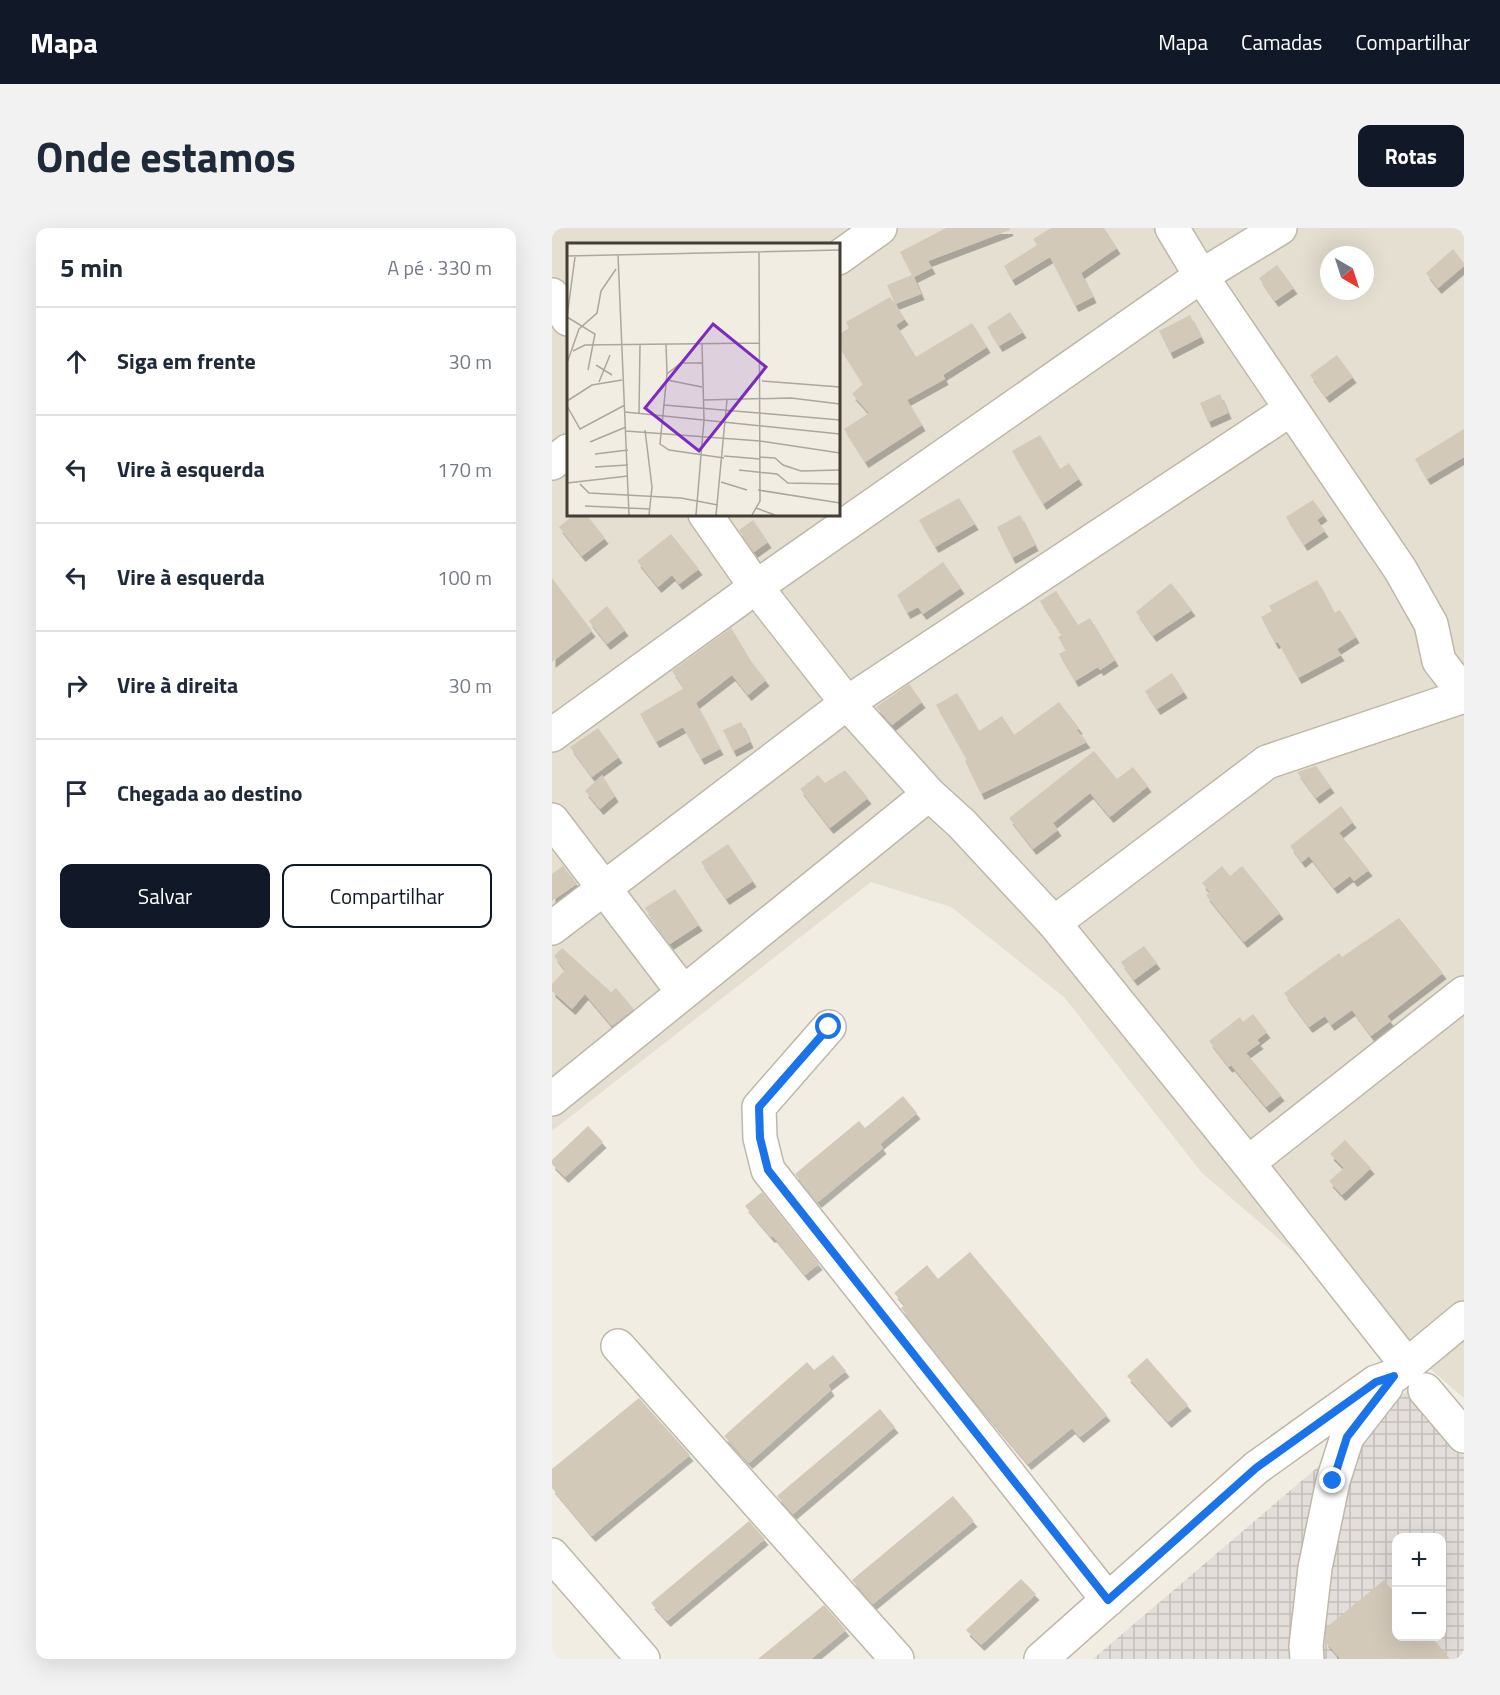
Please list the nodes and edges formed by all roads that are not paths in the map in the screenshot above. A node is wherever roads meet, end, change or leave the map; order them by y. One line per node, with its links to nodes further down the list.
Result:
1 (880, 228): 4 (street)
2 (1172, 228): 5 (street)
3 (1280, 228): 5 (street)
4 (840, 257)
5 (1201, 276): 8 (street); 12 (street)
6 (552, 295): 7 (street)
7 (567, 318)
8 (1291, 410): 13 (street); 14 (street)
9 (567, 452): 10 (street)
10 (552, 463)
11 (706, 516): 12 (street)
12 (756, 587): 14 (street); 15 (street)
13 (1464, 694): 19 (street)
14 (847, 703): 16 (street); 18 (street)
15 (552, 735)
16 (929, 794): 19 (street); 21 (street)
17 (552, 820): 18 (street)
18 (605, 888): 20 (street); 21 (street)
19 (1054, 923): 25 (street)
20 (552, 928)
21 (683, 992): 24 (street)
22 (1464, 993): 25 (street)
23 (829, 1027): 31 (street)
24 (552, 1099)
25 (1248, 1163): 28 (street)
26 (1464, 1318): 28 (street)
27 (618, 1346): 33 (street)
28 (1409, 1377): 29 (street); 31 (street); 35 (street)
29 (1464, 1436)
30 (552, 1556): 32 (street)
31 (1108, 1600): 34 (street)
32 (643, 1659)
33 (897, 1659)
34 (1041, 1659)
35 (1307, 1659)

